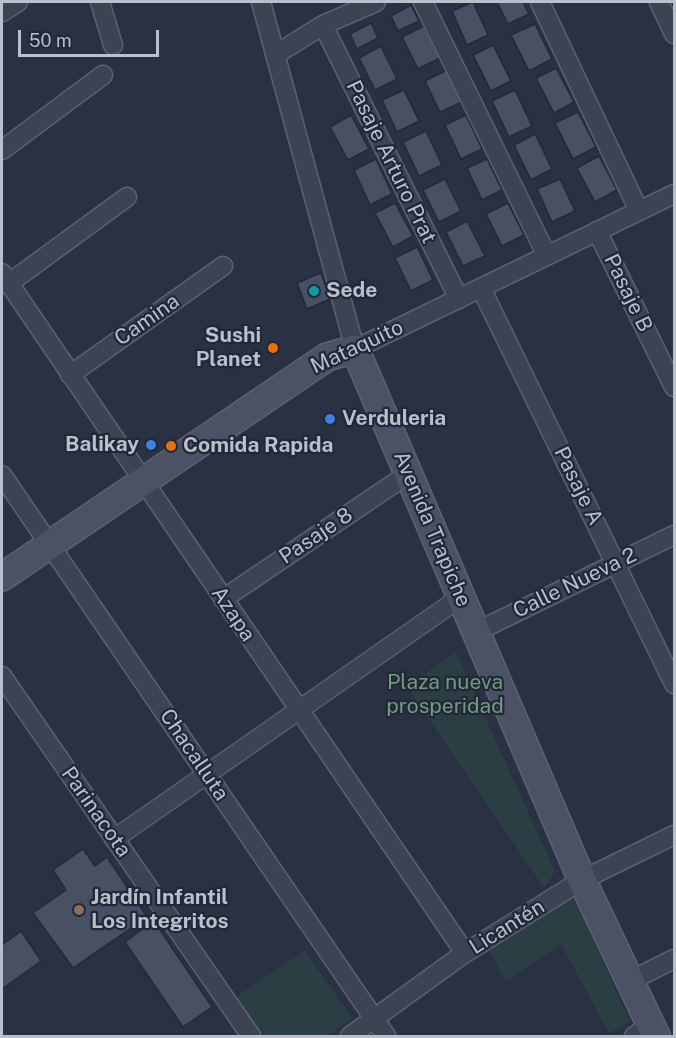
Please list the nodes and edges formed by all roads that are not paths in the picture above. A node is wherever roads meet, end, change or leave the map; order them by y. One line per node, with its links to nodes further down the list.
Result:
1 (18, 2): 8 (street)
2 (100, 2): 11 (street)
3 (261, 2): 12 (street, Avenida Trapiche)
4 (376, 2): 9 (street)
5 (423, 2): 19 (street)
6 (540, 2): 17 (street)
7 (659, 2): 10 (street)
8 (2, 12)
9 (323, 25): 12 (street); 23 (street, Pasaje Arturo Prat)
10 (675, 34)
11 (113, 45)
12 (275, 55): 24 (street, Avenida Trapiche)
13 (103, 75): 14 (street)
14 (2, 150)
15 (675, 194): 17 (street, Mataquito)
16 (127, 196): 21 (street)
17 (639, 211): 18 (street, Mataquito)
18 (597, 231): 19 (street, Mataquito); 26 (street, Pasaje B)
19 (547, 256): 22 (street, Mataquito)
20 (224, 266): 25 (street, Camina)
21 (5, 279): 25 (street, Azapa)
22 (481, 288): 23 (street, Mataquito); 32 (street, Pasaje A)
23 (459, 299): 24 (street, Mataquito)
24 (355, 349): 27 (street, Avenida Trapiche); 29 (street, Mataquito)
25 (70, 375): 29 (street, Azapa)
26 (675, 387)
27 (408, 474): 34 (street, Avenida Trapiche); 35 (street, Pasaje 8)
28 (2, 475): 31 (street, Chacalluta)
29 (143, 479): 31 (street, Mataquito); 35 (street, Azapa)
30 (675, 534): 32 (street, Calle Nueva 2)
31 (49, 544): 33 (street, Mataquito); 40 (street, Chacalluta)
32 (616, 564): 36 (street, Calle Nueva 2); 38 (street, Pasaje A)
33 (2, 577)
34 (461, 597): 36 (street, Avenida Trapiche); 39 (street)
35 (223, 599): 39 (street, Azapa)
36 (477, 632): 43 (street, Avenida Trapiche)
37 (2, 676): 42 (street, Parinacota)
38 (675, 684)
39 (298, 711): 40 (street); 44 (street, Azapa)
40 (207, 774): 42 (street); 47 (street, Chacalluta)
41 (675, 835): 43 (street, Licantén)
42 (114, 839): 49 (street, Parinacota)
43 (582, 880): 44 (street, Licantén); 46 (street, Avenida Trapiche)
44 (465, 953): 47 (street, Licantén)
45 (675, 958): 46 (street)
46 (630, 981): 48 (street, Avenida Trapiche)
47 (374, 1020): 50 (street, Licantén); 51 (street, Chacalluta)
48 (647, 1032)
49 (251, 1036)
50 (350, 1036)
51 (386, 1036)

